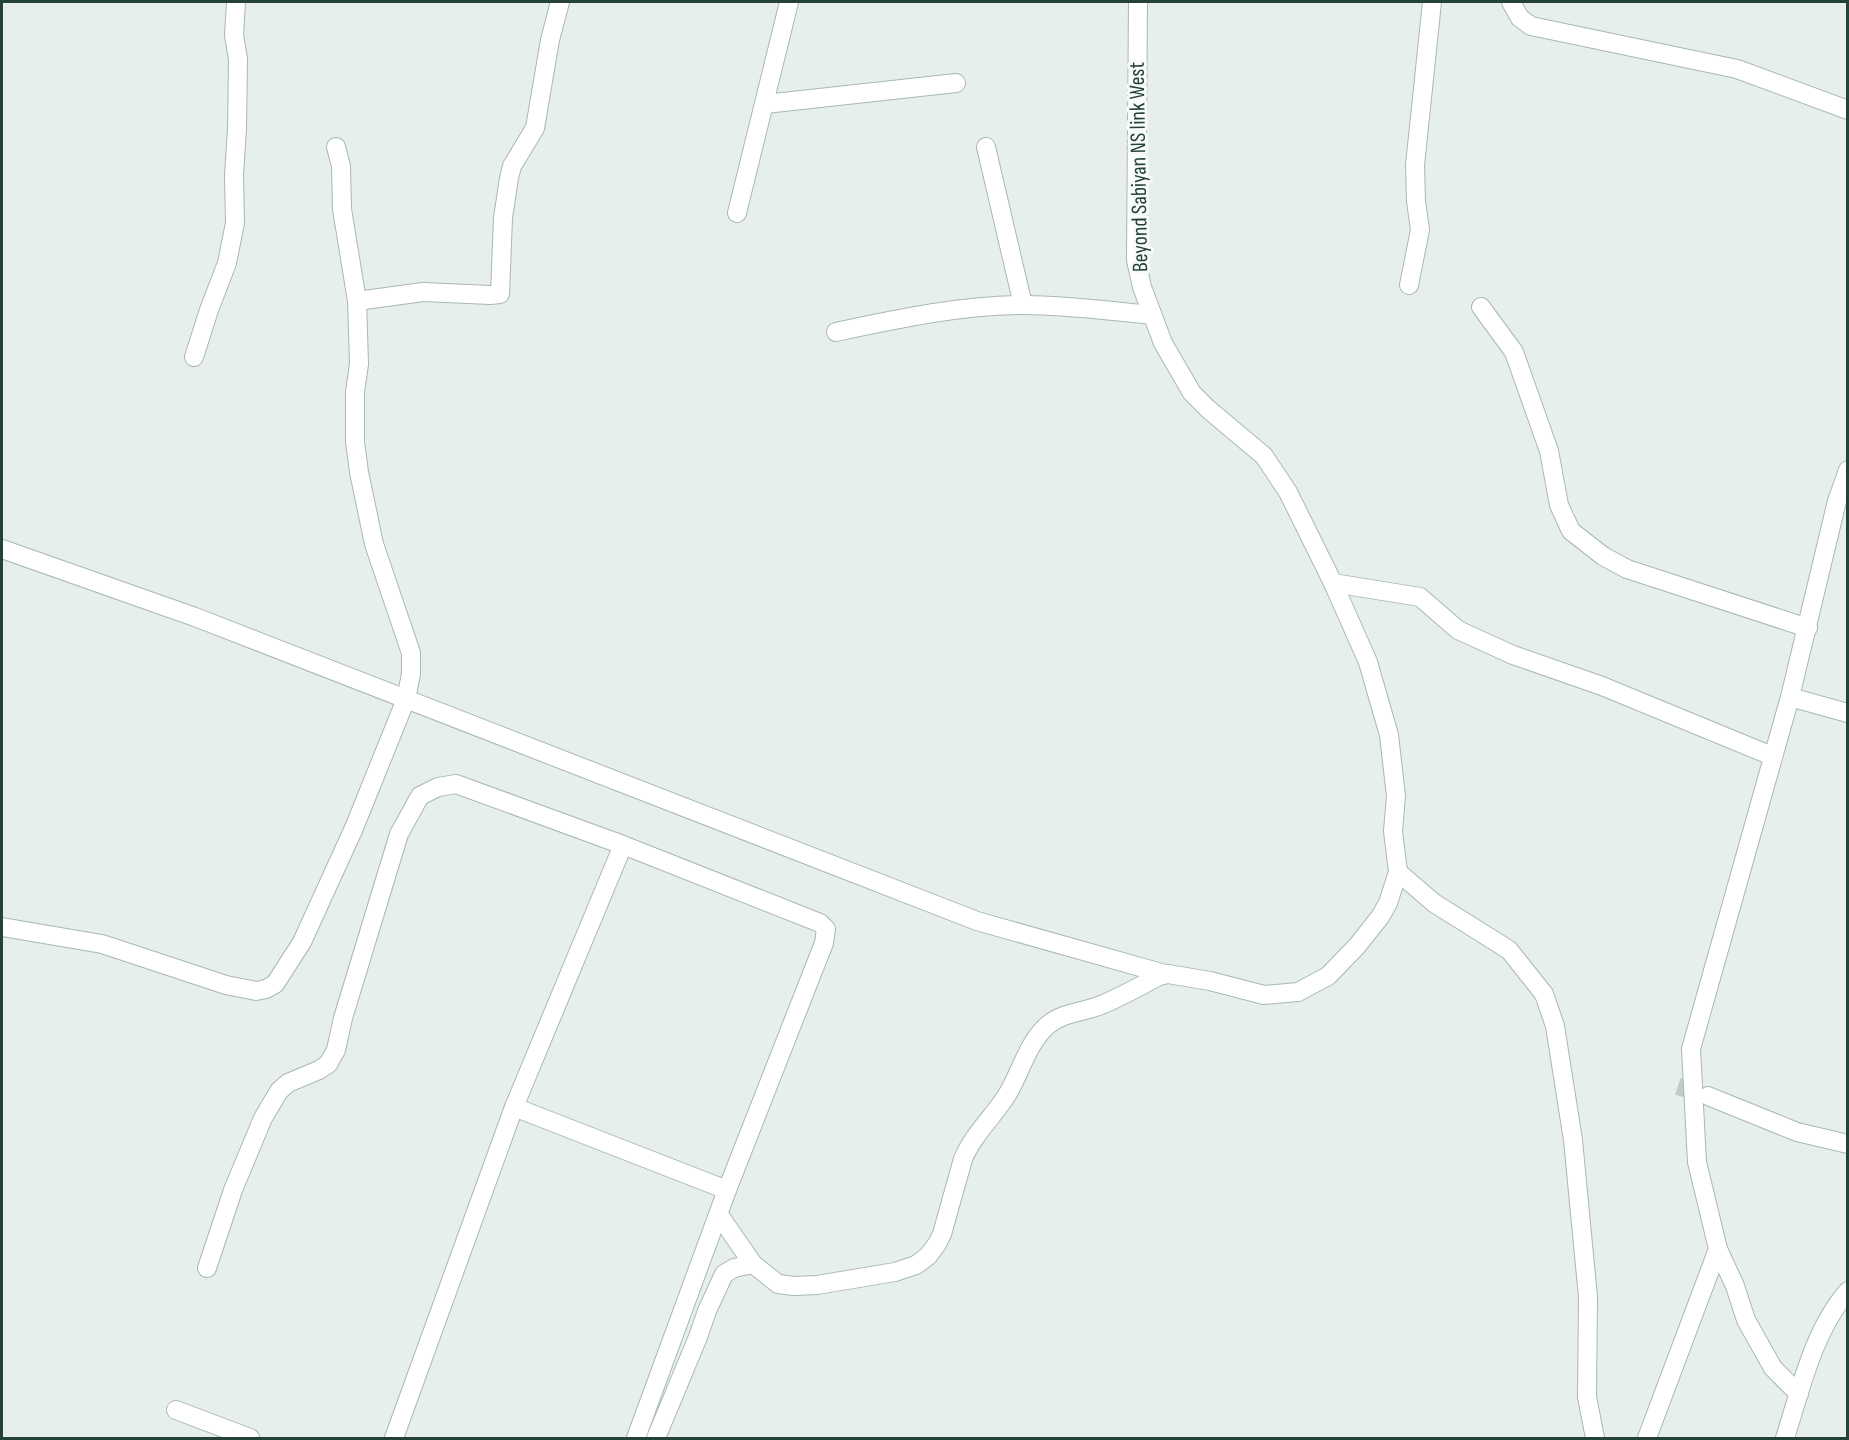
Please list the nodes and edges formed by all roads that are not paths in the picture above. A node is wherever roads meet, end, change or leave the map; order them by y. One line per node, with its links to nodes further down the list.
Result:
1 (236, 2): 19 (street)
2 (560, 2): 14 (street)
3 (789, 2): 8 (street)
4 (1138, 2): 17 (street, Beyond Sabiyan NS link West)
5 (1432, 2): 13 (street)
6 (1511, 2): 9 (street)
7 (957, 83): 8 (street)
8 (765, 104): 12 (street)
9 (1848, 110)
10 (336, 147): 14 (street)
11 (986, 147): 15 (street)
12 (737, 213)
13 (1409, 285)
14 (357, 301): 25 (street)
15 (1023, 305): 17 (street); 18 (street)
16 (1481, 308): 23 (street)
17 (1152, 315): 22 (street, Beyond Sabiyan NS link West)
18 (836, 332)
19 (194, 357)
20 (1848, 470): 23 (street)
21 (2, 549): 25 (street)
22 (1333, 583): 27 (street); 29 (street, Beyond Sabiyan NS link West)
23 (1808, 628): 24 (street)
24 (1790, 697): 26 (street); 27 (street)
25 (406, 699): 30 (street); 31 (street)
26 (1848, 713)
27 (1772, 756): 37 (street)
28 (623, 845): 33 (street); 35 (street); 39 (street)
29 (1398, 872): 31 (street); 47 (street)
30 (2, 927)
31 (1166, 974): 38 (street)
32 (1708, 1096): 34 (street)
33 (514, 1107): 35 (street); 44 (street)
34 (1848, 1144)
35 (727, 1190): 36 (street)
36 (719, 1215): 38 (street); 45 (street)
37 (1718, 1249): 41 (street); 48 (street)
38 (753, 1264): 46 (street)
39 (207, 1268)
40 (1848, 1291): 41 (street)
41 (1799, 1394): 49 (street)
42 (176, 1410): 43 (street)
43 (250, 1438)
44 (394, 1438)
45 (636, 1438)
46 (656, 1438)
47 (1595, 1438)
48 (1647, 1438)
49 (1785, 1438)

